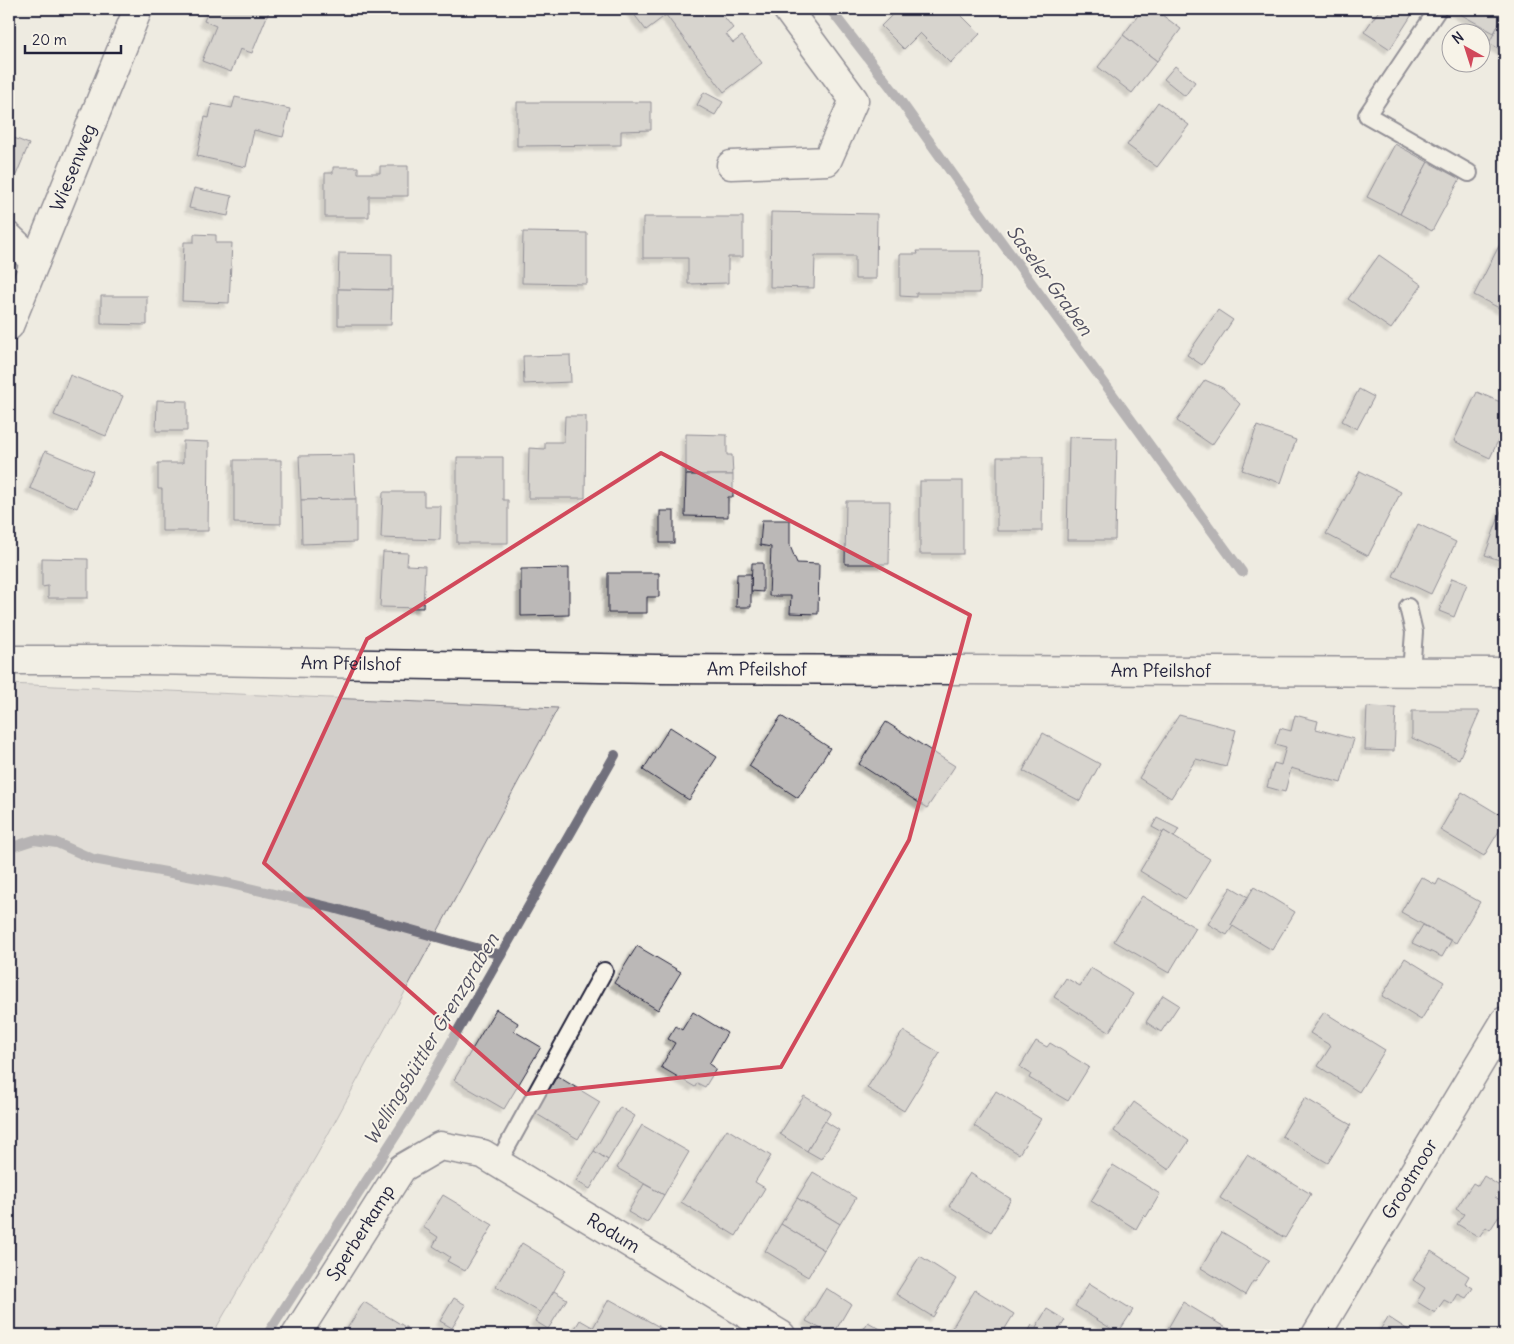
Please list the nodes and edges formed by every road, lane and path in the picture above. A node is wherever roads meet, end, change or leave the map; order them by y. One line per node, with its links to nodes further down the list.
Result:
1 (138, 9): 7 (street, Wiesenweg)
2 (787, 9): 4 (street)
3 (1438, 9): 5 (lane)
4 (731, 165)
5 (1469, 173)
6 (9, 237): 7 (street)
7 (35, 262): 8 (street, Wiesenweg)
8 (9, 326)
9 (1408, 607): 11 (lane)
10 (9, 660): 11 (street, Am Pfeilshof)
11 (1411, 672): 12 (street, Am Pfeilshof)
12 (1505, 672)
13 (604, 971): 16 (lane)
14 (1505, 1021): 19 (street, Grootmoor)
15 (440, 1146): 16 (street, Rodum); 17 (street, Sperberkamp)
16 (498, 1163): 18 (street, Rodum)
17 (296, 1335)
18 (780, 1335)
19 (1316, 1335)

